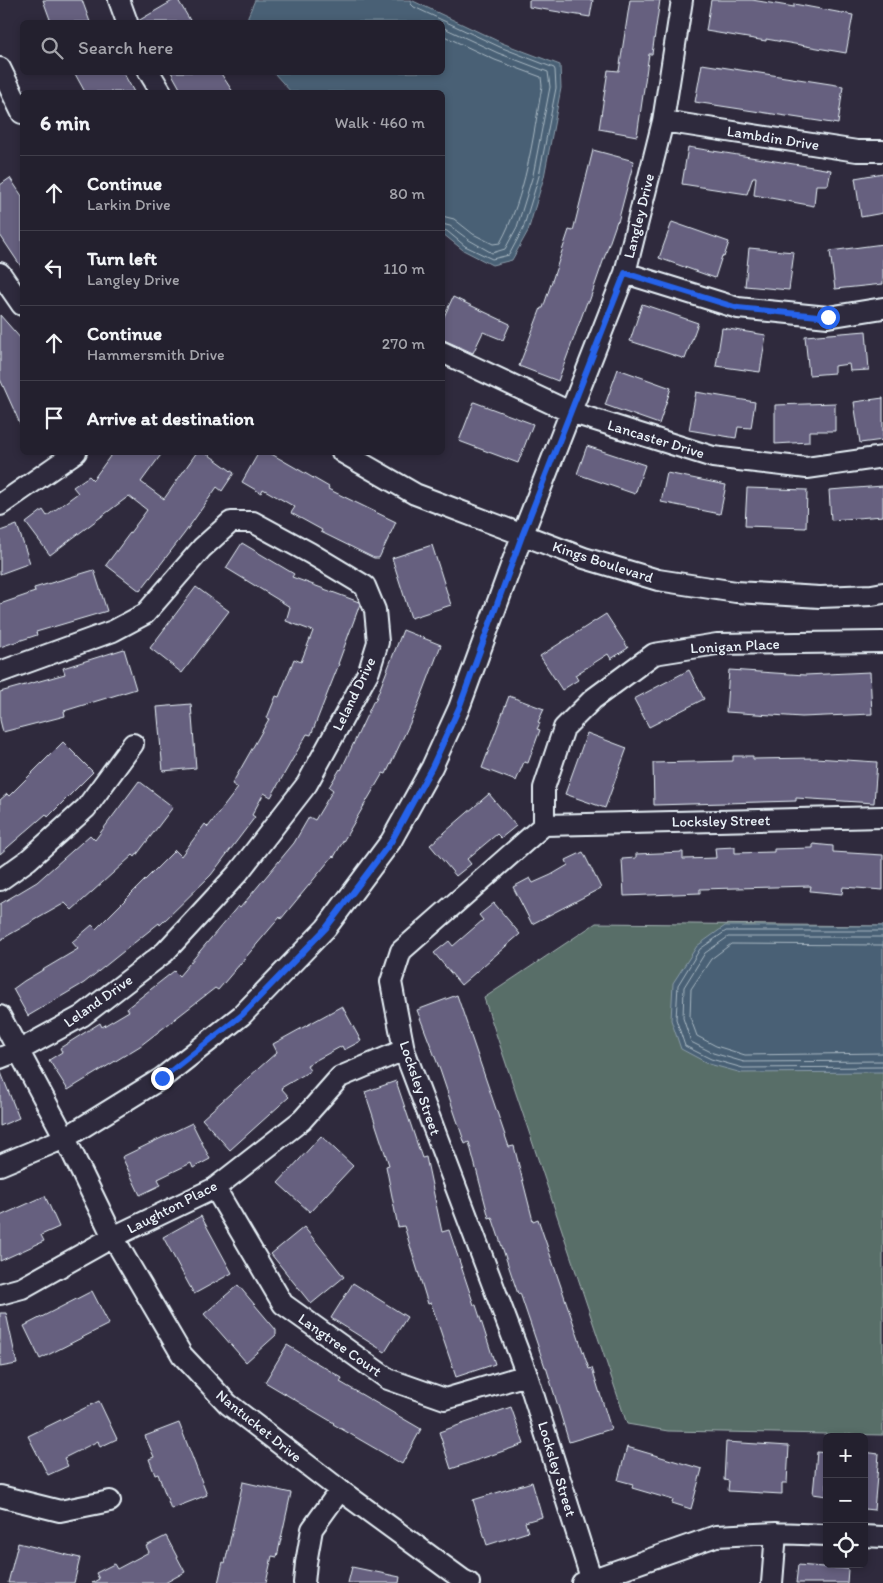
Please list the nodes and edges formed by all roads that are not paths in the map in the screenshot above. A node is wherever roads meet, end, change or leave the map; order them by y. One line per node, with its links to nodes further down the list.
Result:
1 (119, 0): 3 (street)
2 (682, 0): 8 (street, Langley Drive)
3 (126, 20)
4 (0, 68): 7 (street)
5 (151, 75): 6 (street)
6 (160, 90)
7 (20, 109)
8 (663, 121): 9 (street, Lambdin Drive); 11 (street, Langley Drive)
9 (883, 151)
10 (0, 273): 12 (street)
11 (625, 273): 13 (street); 15 (street, Langley Drive)
12 (20, 302)
13 (883, 308)
14 (445, 353): 15 (street, Lancaster Drive)
15 (570, 412): 18 (street, Lancaster Drive); 20 (street, Langley Drive)
16 (72, 455): 19 (street)
17 (347, 455): 20 (street, Kings Boulevard)
18 (883, 457)
19 (0, 506)
20 (522, 536): 21 (street, Kings Boulevard); 31 (street, Langley Drive)
21 (883, 593)
22 (883, 642): 26 (street, Lonigan Place)
23 (0, 672): 30 (street, Leland Drive)
24 (132, 744): 27 (street)
25 (883, 817): 26 (street, Locksley Street)
26 (544, 825): 29 (street, Locksley Street)
27 (0, 880)
28 (0, 1016): 30 (street, Nantucket Drive)
29 (404, 1050): 33 (street, Laughton Place); 36 (street, Locksley Street)
30 (9, 1055): 31 (street, Nantucket Drive)
31 (65, 1138): 32 (street, Langley Drive); 34 (street, Nantucket Drive)
32 (0, 1165)
33 (215, 1188): 34 (street, Laughton Place); 36 (street, Langtree Court)
34 (113, 1237): 35 (street, Laughton Place); 37 (street, Nantucket Drive)
35 (0, 1294)
36 (527, 1375): 44 (street, Locksley Street)
37 (340, 1490): 45 (street); 46 (street, Nantucket Drive)
38 (0, 1496): 39 (street)
39 (110, 1501)
40 (776, 1533): 41 (street); 44 (street); 47 (street)
41 (823, 1535)
42 (868, 1536): 43 (street)
43 (883, 1537)
44 (587, 1582)
45 (304, 1583)
46 (469, 1583)
47 (772, 1583)

